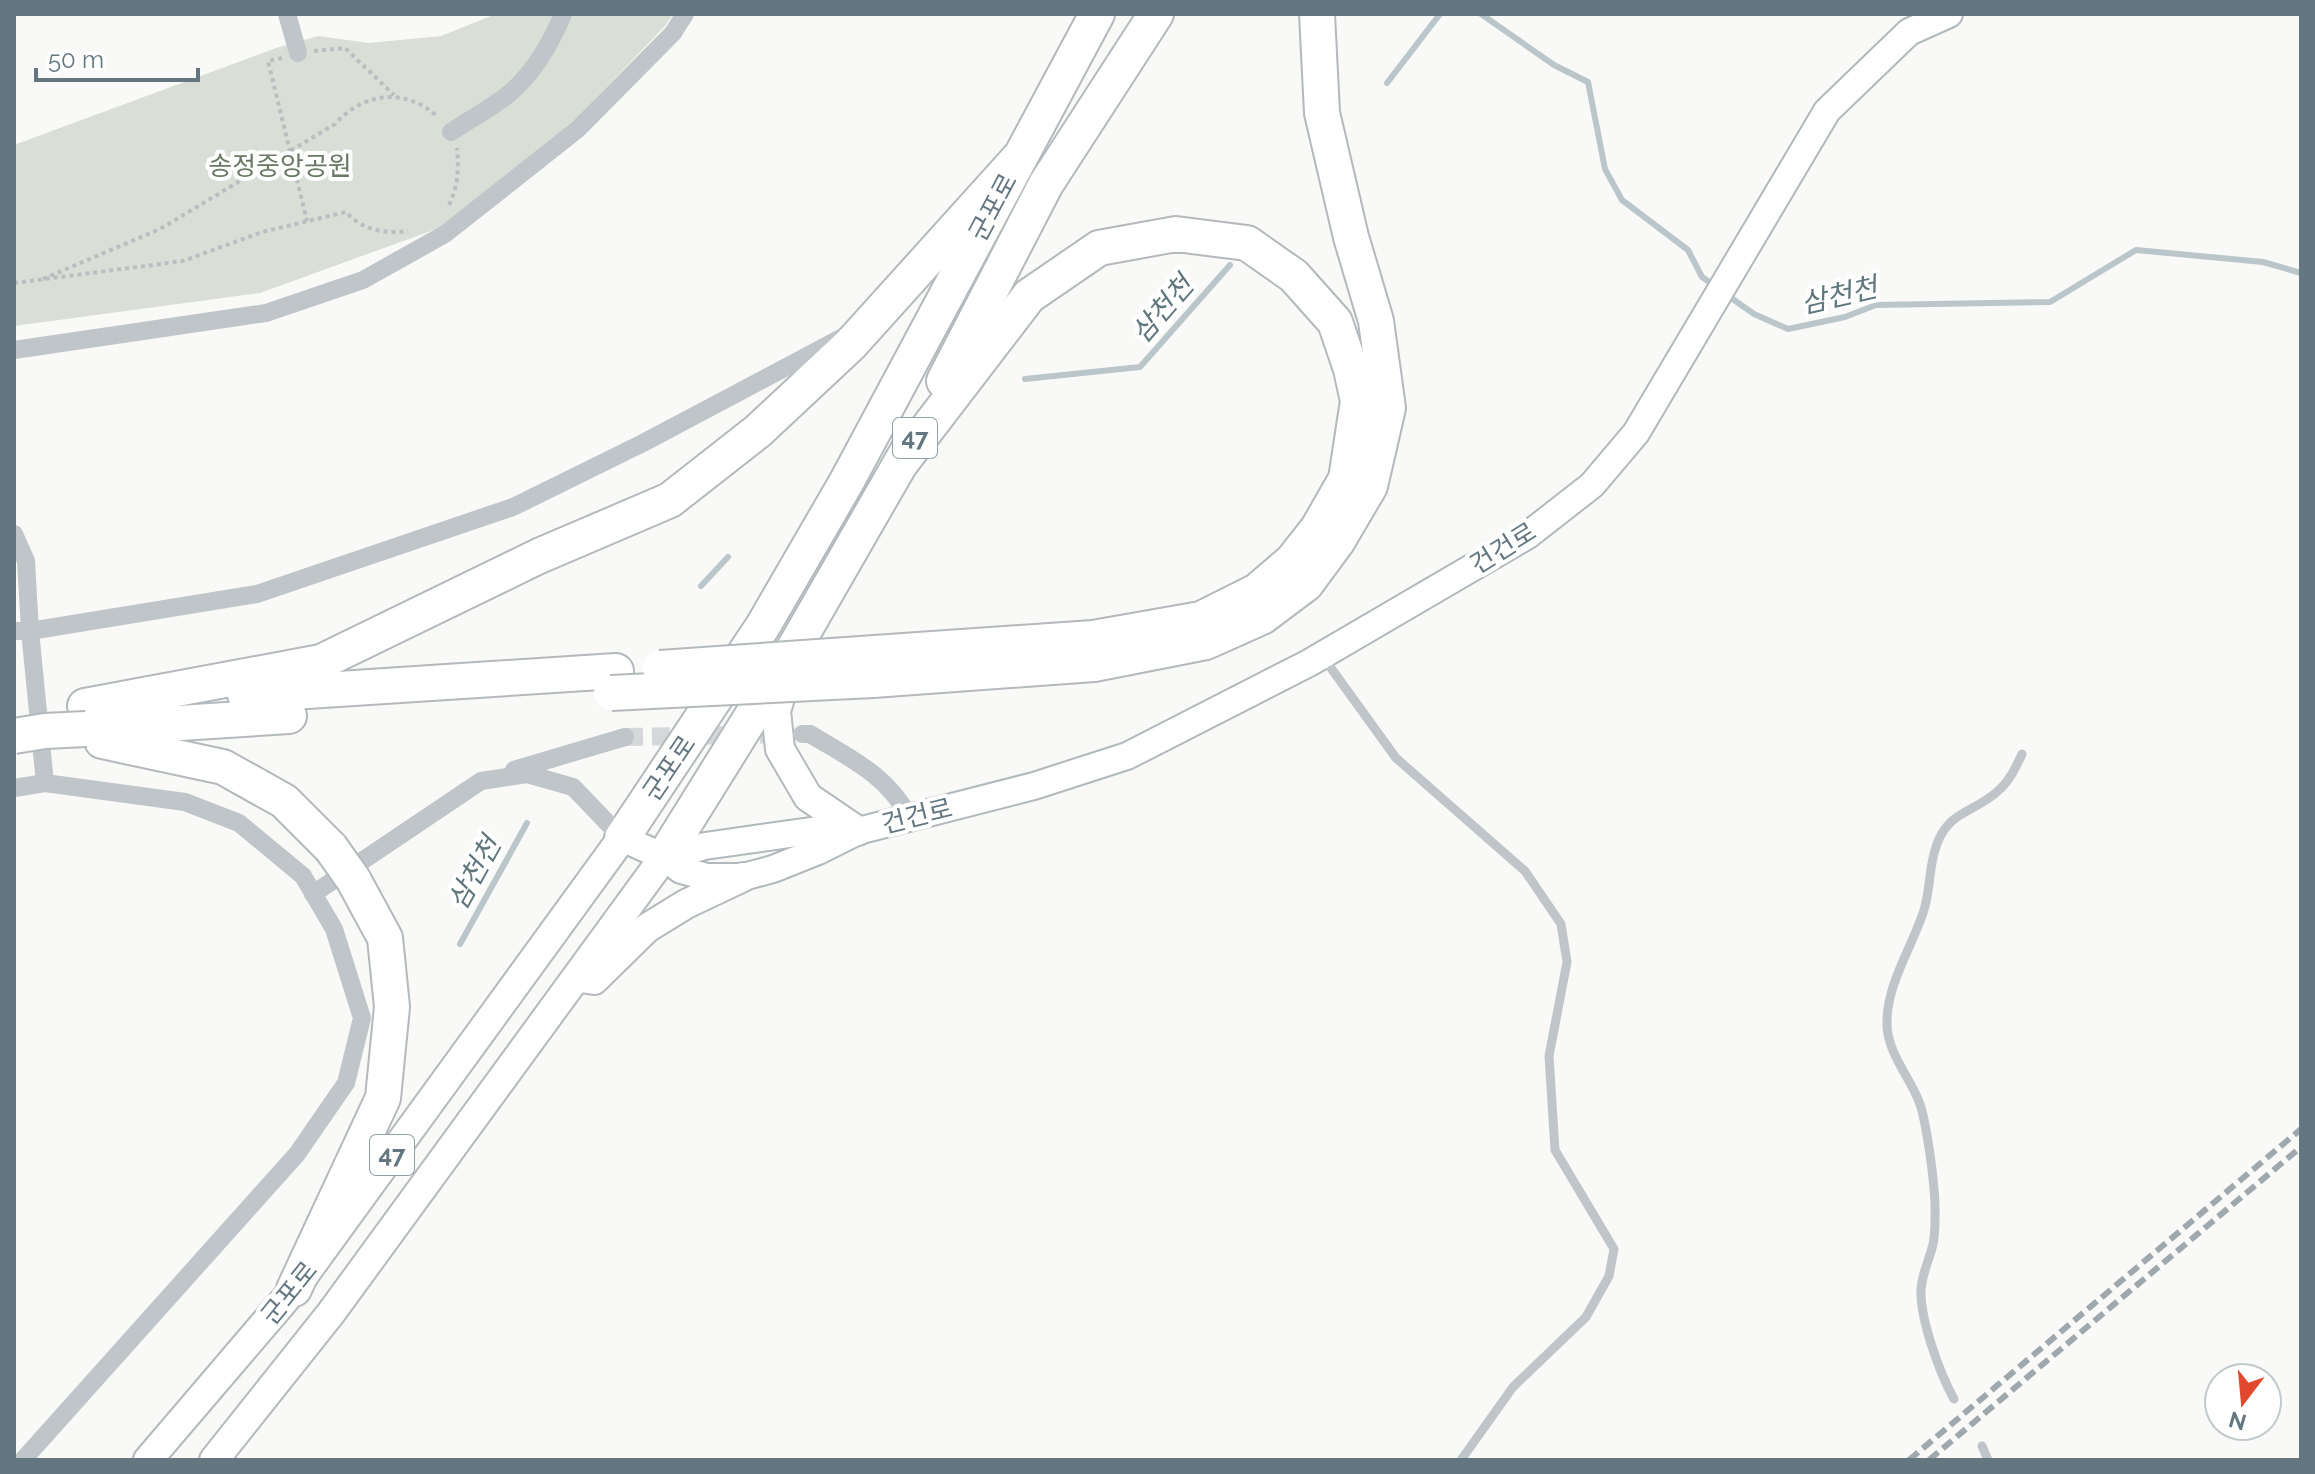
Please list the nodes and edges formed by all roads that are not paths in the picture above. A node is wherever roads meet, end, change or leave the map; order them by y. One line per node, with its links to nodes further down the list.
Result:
1 (287, 14): 8 (street)
2 (563, 14): 9 (street)
3 (685, 14): 12 (street)
4 (1097, 14): 10 (highway, 군포로 / 47)
5 (1156, 14): 13 (highway, 군포로 / 47)
6 (1317, 14): 18 (highway)
7 (1949, 14): 17 (main road, 건건로)
8 (298, 53)
9 (451, 132)
10 (1018, 159): 11 (highway); 30 (highway, 군포로 / 47)
11 (873, 321): 15 (street); 20 (highway)
12 (14, 350)
13 (901, 463): 16 (highway, 군포로 / 47); 18 (highway)
14 (14, 534): 15 (street)
15 (22, 631): 26 (street)
16 (796, 645): 29 (main road); 31 (highway, 군포로 / 47)
17 (1323, 656): 28 (main road, 건건로); 41 (lane)
18 (874, 667): 20 (highway, bridge)
19 (14, 712): 20 (highway)
20 (85, 718): 21 (highway, bridge)
21 (29, 733): 35 (highway, bridge)
22 (802, 734): 28 (street)
23 (625, 737): 25 (street)
24 (2022, 754): 36 (lane)
25 (481, 781): 30 (street, 건건로); 33 (street, 건건로)
26 (45, 783): 27 (street); 33 (street)
27 (14, 788)
28 (910, 818): 29 (main road, 건건로)
29 (858, 831): 31 (main road, 건건로); 32 (main road, 건건로)
30 (622, 838): 31 (main road, 건건로); 35 (main road, 군포로 / 47)
31 (664, 857): 32 (main road, 건건로); 34 (main road, 군포로 / 47)
32 (743, 877): 34 (main road)
33 (313, 894): 39 (street)
34 (576, 977): 40 (main road, 군포로 / 47)
35 (294, 1289): 38 (main road, 군포로 / 47)
36 (1954, 1399)
37 (1982, 1446): 42 (lane)
38 (147, 1458)
39 (23, 1460)
40 (214, 1460)
41 (1461, 1460)
42 (1988, 1460)

